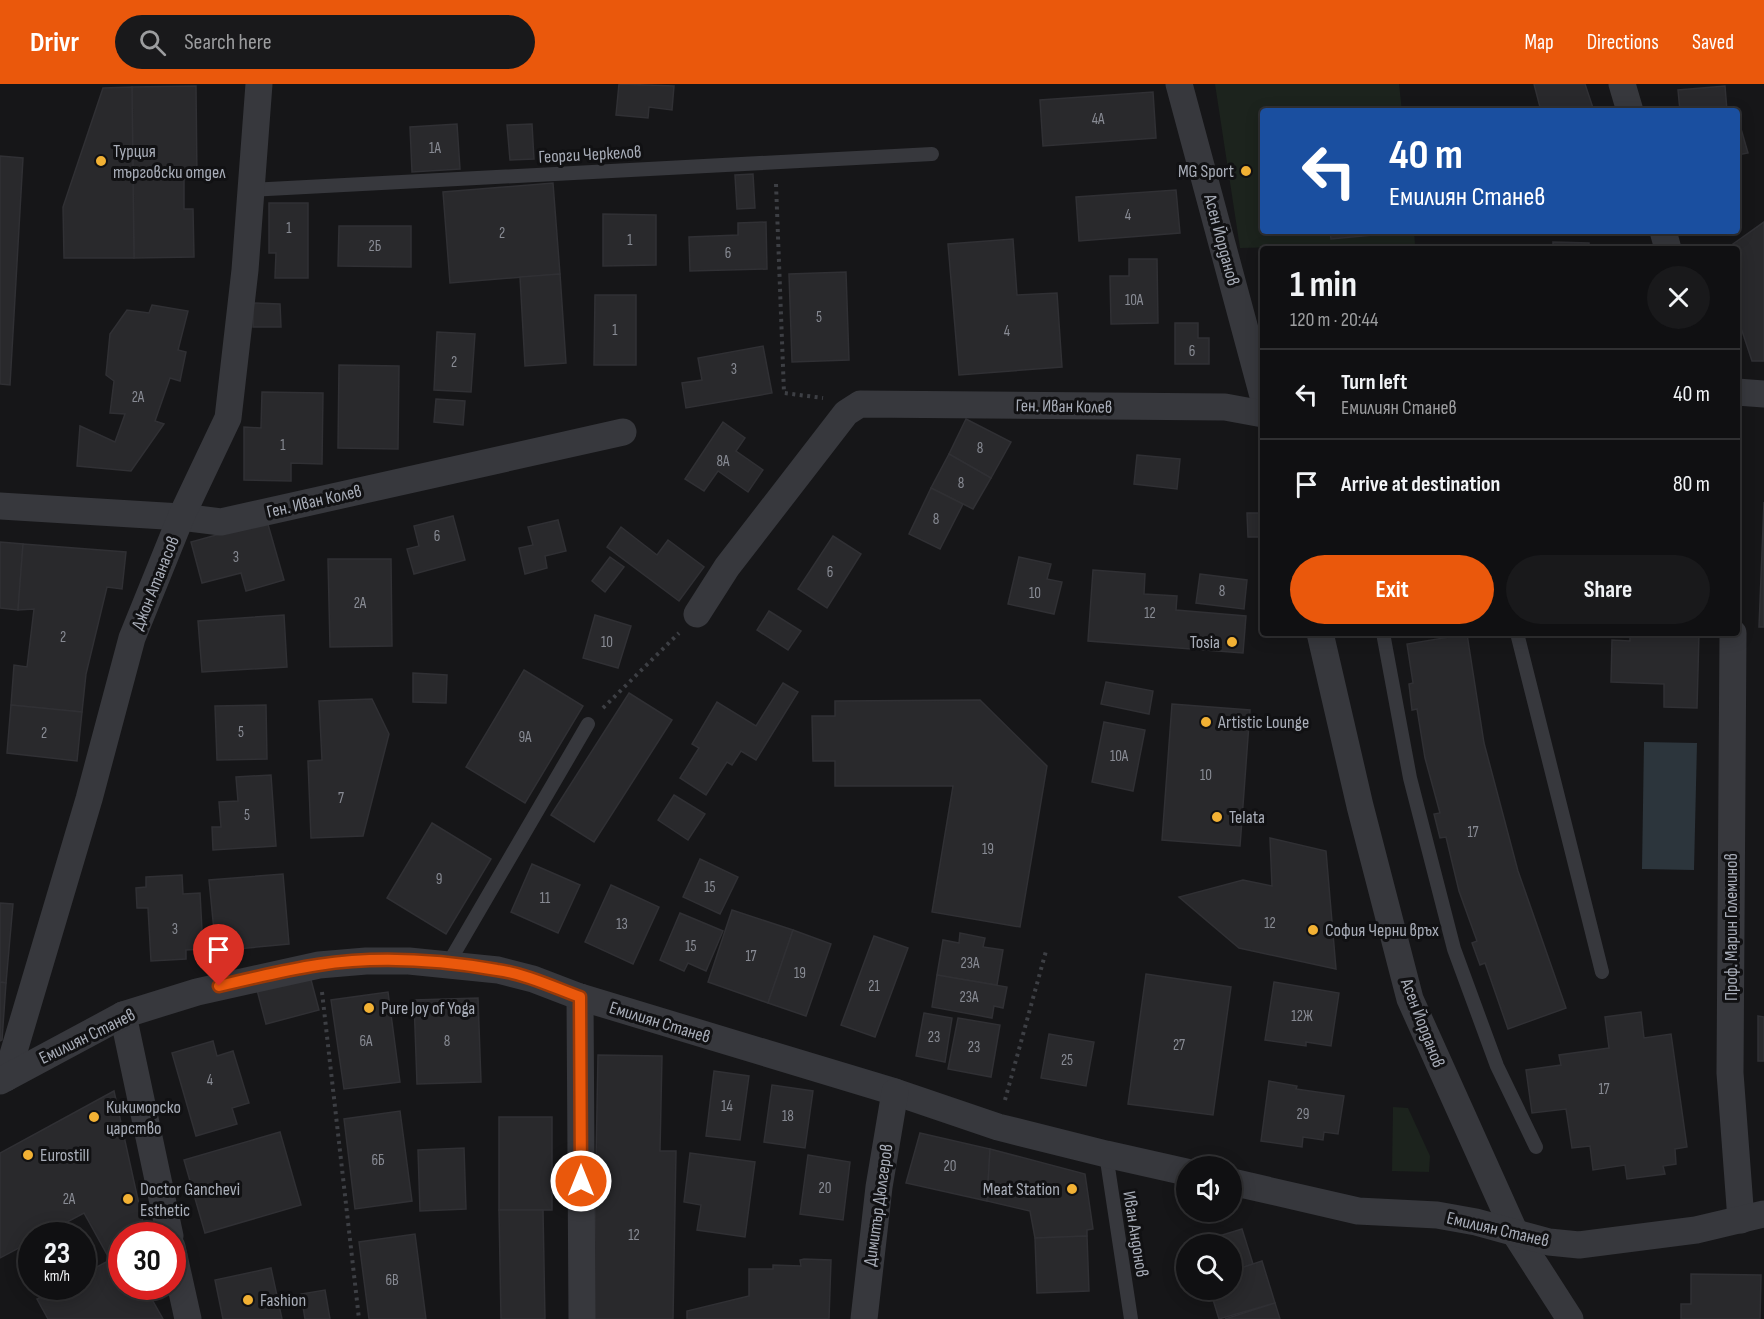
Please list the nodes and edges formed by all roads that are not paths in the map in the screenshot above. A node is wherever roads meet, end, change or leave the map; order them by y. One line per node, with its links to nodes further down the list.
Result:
1 (259, 84): 6 (street, Джон Атанасов)
2 (1179, 84): 7 (street, Асен Йорданов)
3 (1622, 84): 4 (street)
4 (1629, 108)
5 (932, 154): 6 (lane, Георги Черкелов)
6 (250, 190): 13 (street, Джон Атанасов)
7 (1260, 385)
8 (1740, 392): 9 (street)
9 (1764, 394)
10 (1260, 413): 14 (street, Ген. Иван Колев)
11 (623, 432): 13 (street, Ген. Иван Колев)
12 (0, 506): 13 (street, Ген. Иван Колев)
13 (181, 517): 24 (street, Джон Атанасов)
14 (697, 614)
15 (1321, 636): 32 (street, Асен Йорданов)
16 (1384, 636): 26 (lane)
17 (1518, 636): 21 (lane)
18 (1733, 636): 30 (street, Проф. Марин Големинов)
19 (588, 724): 20 (lane)
20 (448, 964): 22 (street, Емилиян Станев); 23 (street, Емилиян Станев)
21 (1602, 972)
22 (580, 997): 25 (street, Емилиян Станев); 35 (street)
23 (123, 1015): 24 (street, Емилиян Станев); 31 (street)
24 (3, 1080)
25 (895, 1092): 27 (street, Емилиян Станев); 36 (street, Димитър Дюлгеров)
26 (1536, 1147)
27 (1106, 1154): 28 (street, Емилиян Станев); 37 (lane, Иван Андонов)
28 (1176, 1170)
29 (1242, 1184): 32 (street, Емилиян Станев)
30 (1752, 1217): 32 (street, Емилиян Станев)
31 (167, 1222)
32 (1516, 1235): 38 (street, Асен Йорданов)
33 (184, 1300): 34 (street)
34 (188, 1319)
35 (582, 1319)
36 (864, 1319)
37 (1131, 1319)
38 (1570, 1319)

